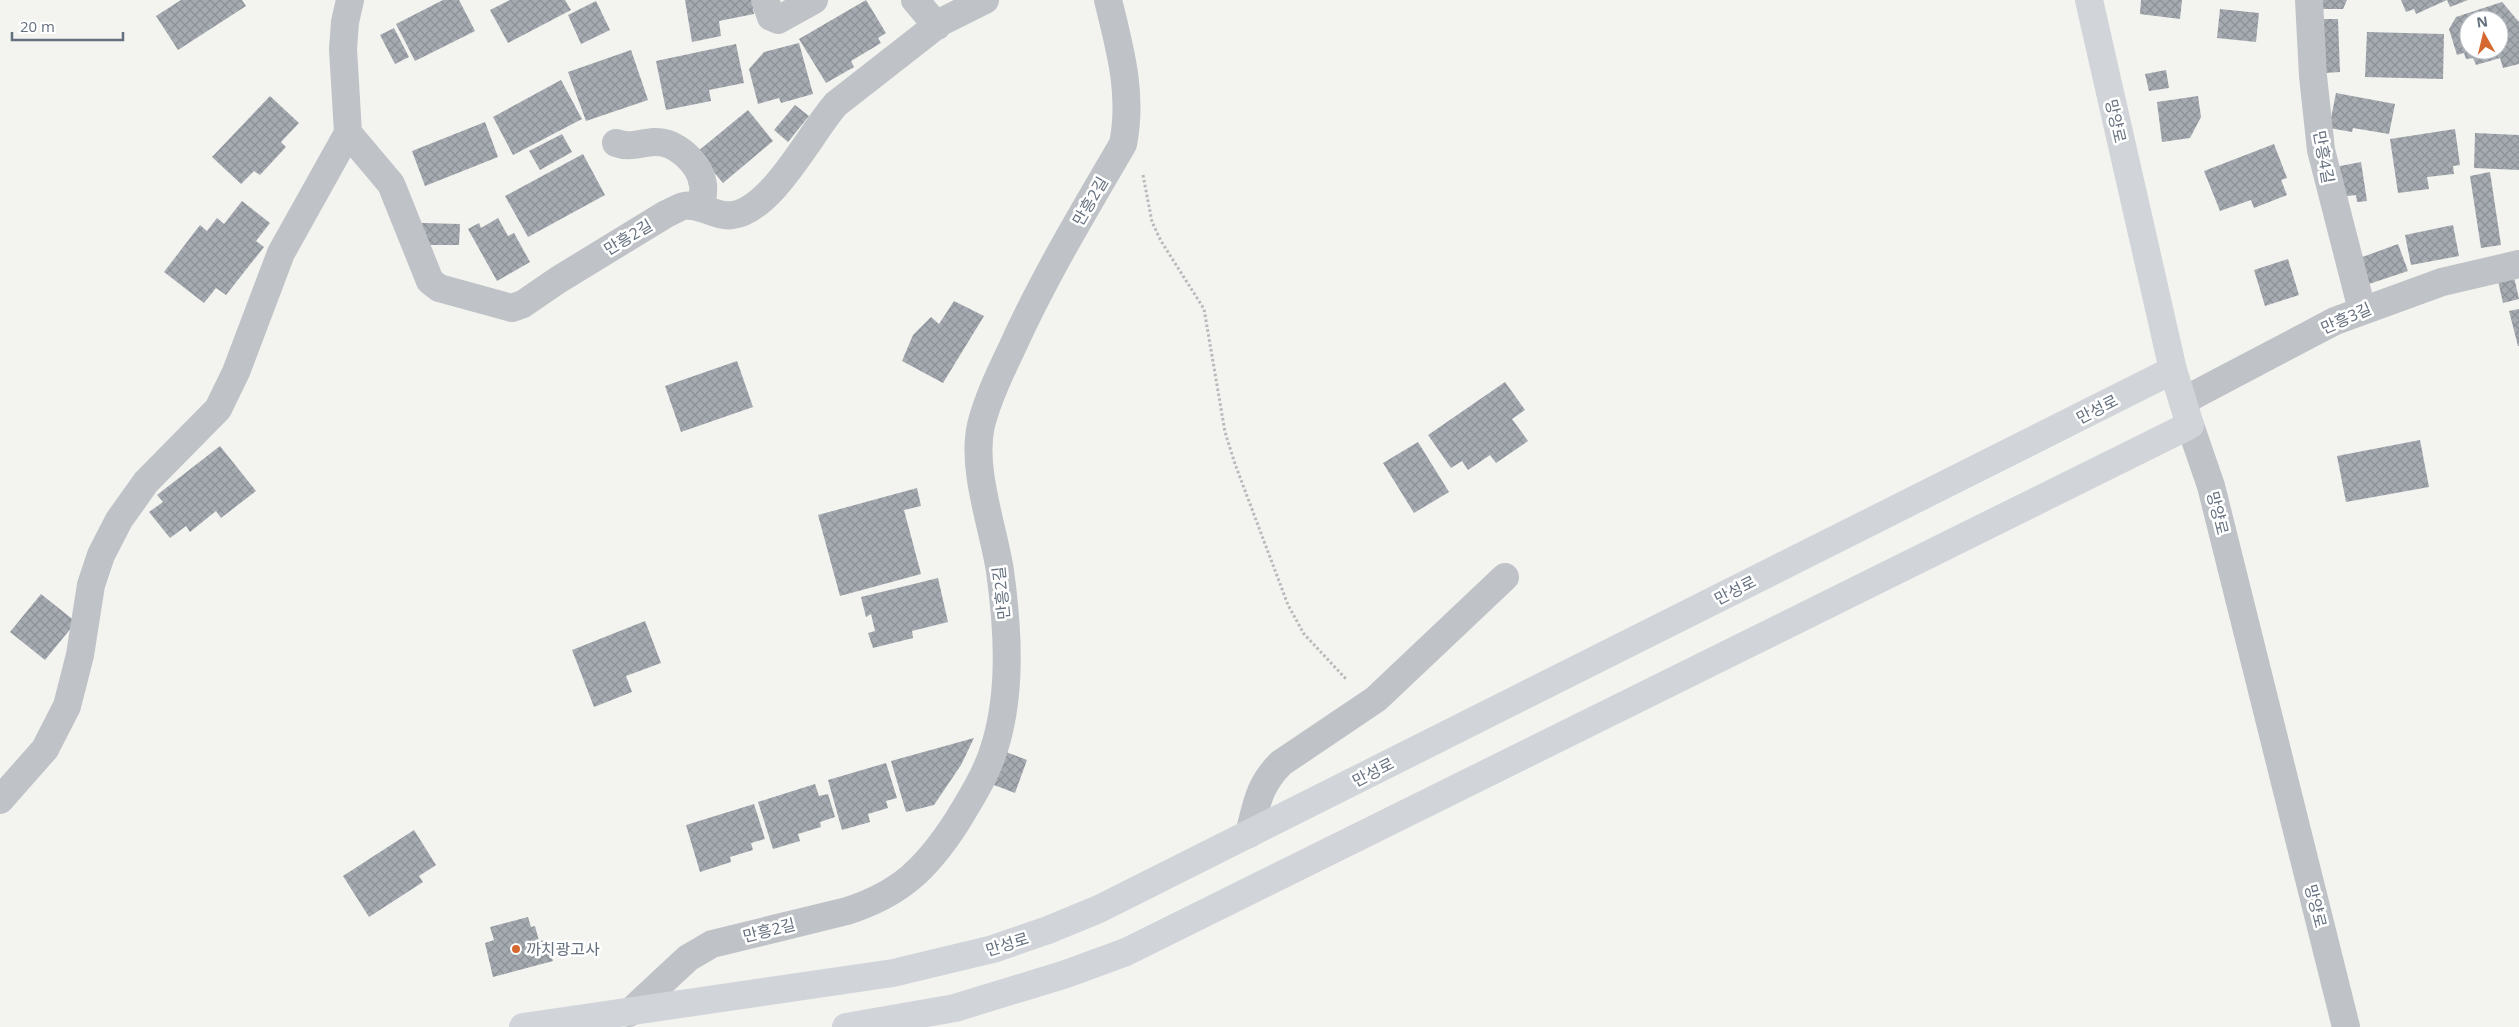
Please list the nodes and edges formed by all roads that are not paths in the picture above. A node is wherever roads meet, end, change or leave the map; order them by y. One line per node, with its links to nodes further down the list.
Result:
1 (350, 0): 10 (street)
2 (765, 0): 3 (street)
3 (814, 0)
4 (915, 0): 9 (street)
5 (985, 0): 9 (street, 만흥2길)
6 (1108, 0): 20 (street, 만흥2길)
7 (2089, 0): 15 (main road, 망양로)
8 (2309, 0): 14 (street, 만흥4길)
9 (937, 26): 12 (street, 만흥2길)
10 (348, 132): 12 (street, 만흥2길); 18 (street)
11 (616, 143): 12 (street)
12 (701, 208)
13 (2519, 264): 14 (street, 만흥3길)
14 (2362, 310): 16 (street, 만흥3길)
15 (2174, 370): 16 (main road, 망양로); 19 (main road, 만성로)
16 (2187, 413): 22 (main road); 23 (street, 망양로)
17 (1505, 577): 19 (street)
18 (0, 800)
19 (1249, 834): 20 (main road, 만성로)
20 (630, 1020): 21 (main road, 만성로)
21 (524, 1027)
22 (846, 1027)
23 (2346, 1027)

